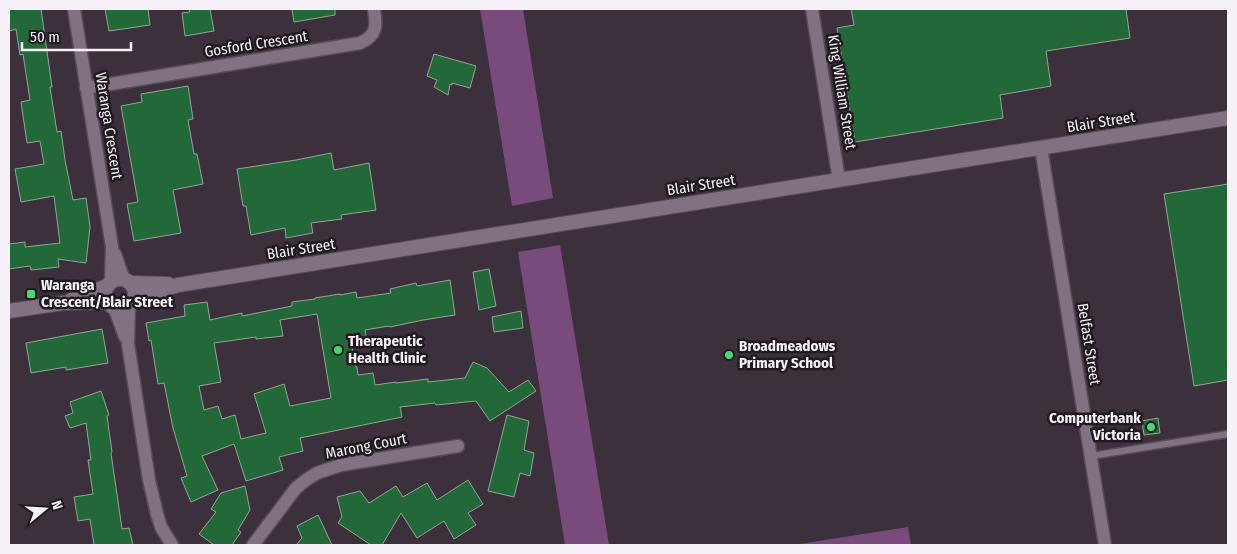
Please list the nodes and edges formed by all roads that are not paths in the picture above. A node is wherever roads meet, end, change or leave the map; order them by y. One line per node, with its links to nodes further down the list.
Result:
1 (74, 9): 4 (street, Waranga Crescent)
2 (374, 9): 4 (street, Gosford Crescent)
3 (812, 9): 7 (street, King William Street)
4 (86, 88): 8 (street, Waranga Crescent)
5 (1228, 118): 6 (street, Blair Street)
6 (1041, 148): 7 (street, Blair Street); 17 (street, Belfast Street)
7 (839, 180): 9 (street, Blair Street)
8 (118, 282): 9 (street, Blair Street); 10 (street, Blair Street); 11 (street); 12 (street)
9 (178, 285): 11 (street, Blair Street)
10 (63, 303): 12 (street, Blair Street); 13 (street, Blair Street)
11 (130, 303): 12 (street); 14 (street)
12 (111, 305): 14 (street)
13 (9, 311)
14 (128, 344): 18 (street)
15 (1228, 434): 17 (lane)
16 (458, 446): 19 (street, Marong Court)
17 (1091, 456): 20 (street, Belfast Street)
18 (172, 545)
19 (253, 545)
20 (1105, 545)

